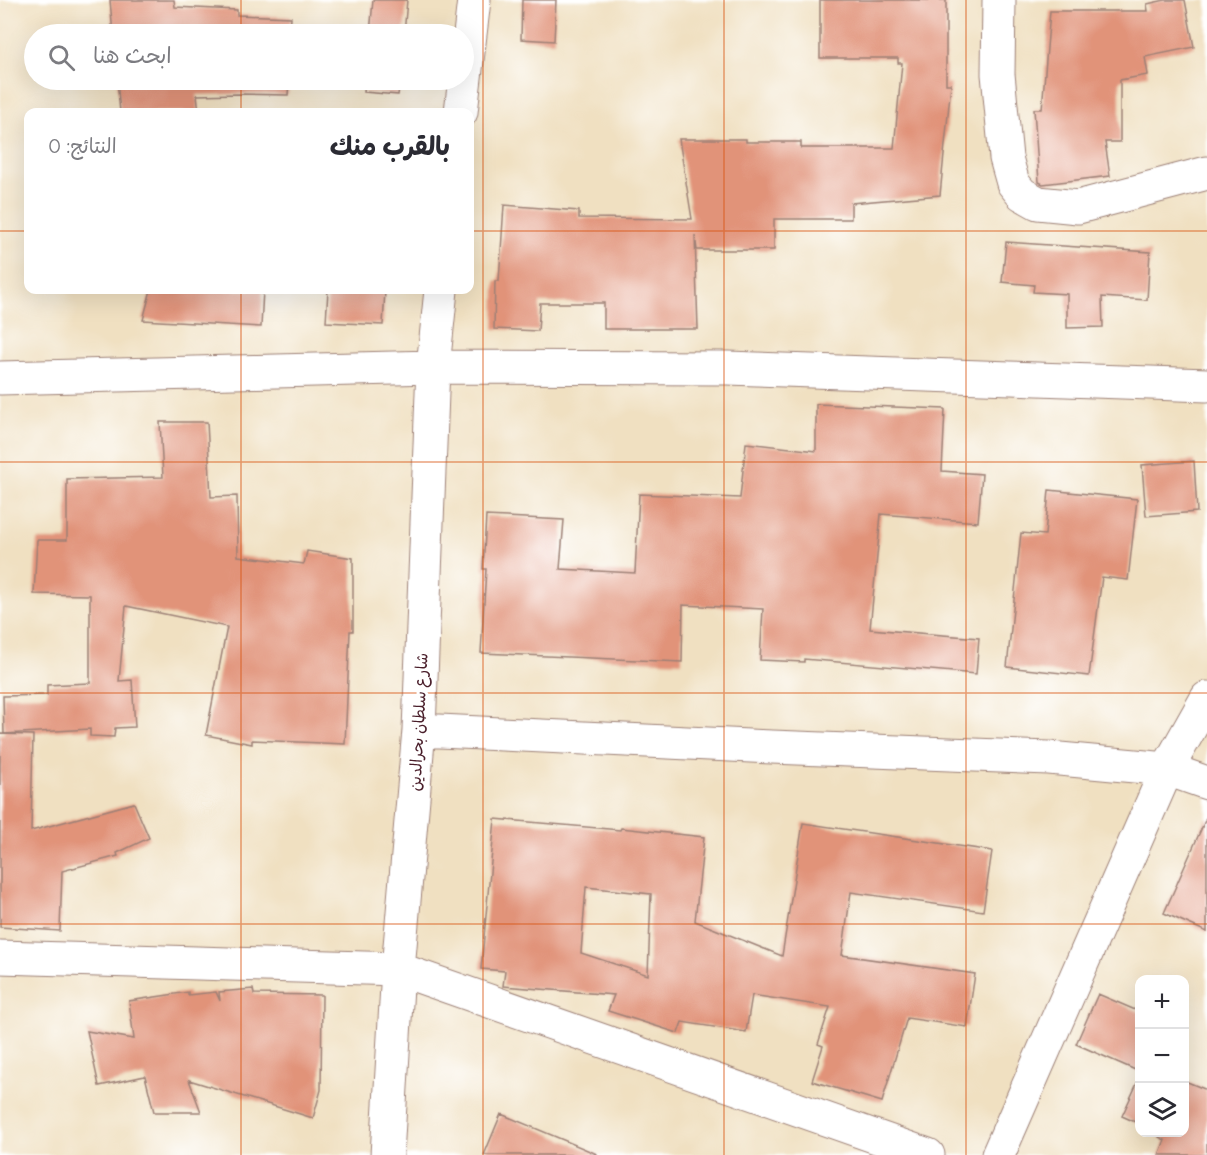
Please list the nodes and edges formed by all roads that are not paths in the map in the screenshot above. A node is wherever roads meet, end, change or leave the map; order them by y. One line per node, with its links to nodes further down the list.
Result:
1 (474, 0): 3 (street)
2 (999, 0): 6 (street)
3 (471, 24)
4 (464, 90): 5 (street)
5 (461, 108)
6 (1207, 173)
7 (441, 294): 8 (street, شارع سلطان بحرالدين)
8 (433, 367): 9 (street); 10 (street); 12 (street, شارع سلطان بحرالدين)
9 (0, 378)
10 (1207, 385)
11 (1207, 698): 13 (street)
12 (419, 730): 13 (street); 16 (street, شارع سلطان بحرالدين)
13 (1167, 769): 14 (street); 19 (street)
14 (1207, 783)
15 (0, 957): 16 (street)
16 (399, 969): 17 (street, شارع سلطان بحرالدين); 18 (street)
17 (387, 1155)
18 (928, 1155)
19 (998, 1155)

